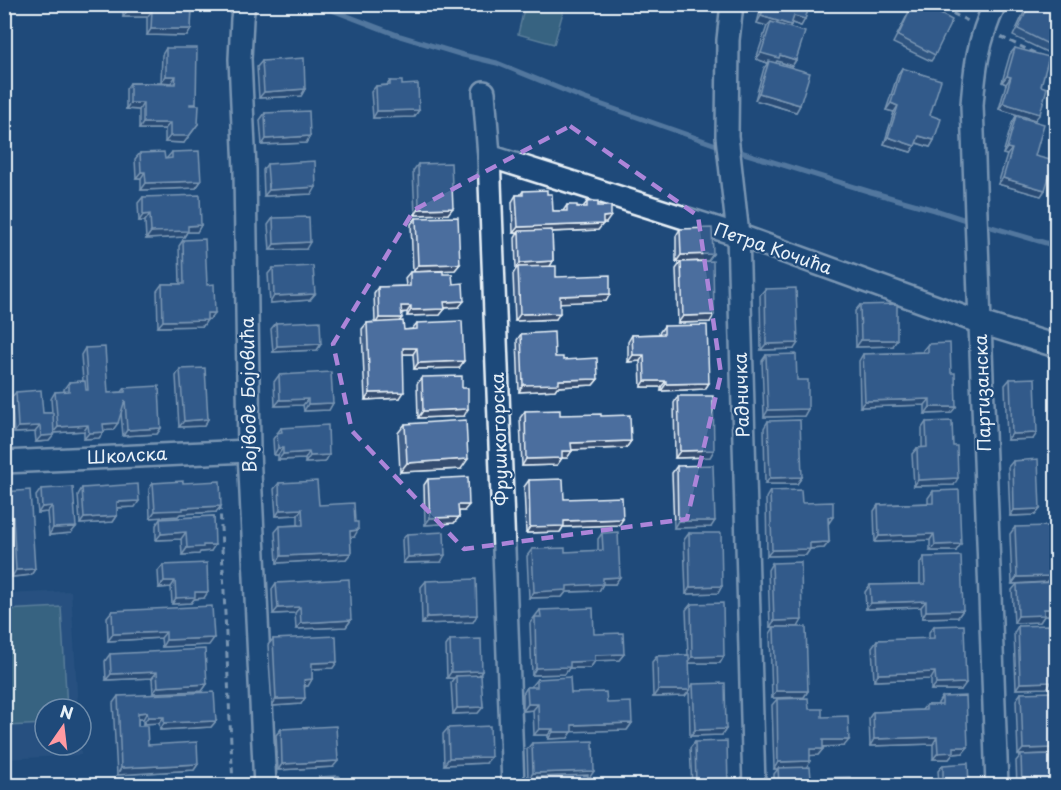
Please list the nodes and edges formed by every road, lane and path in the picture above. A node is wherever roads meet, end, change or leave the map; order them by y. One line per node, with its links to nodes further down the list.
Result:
1 (244, 4): 9 (street, Војводе Бојовића)
2 (732, 4): 6 (street, Радничка)
3 (995, 4): 7 (street, Партизанска)
4 (484, 92): 5 (street, Фрушкогорска)
5 (489, 156): 6 (street, Петра Кочића); 14 (street, Фрушкогорска)
6 (738, 235): 7 (street, Петра Кочића); 15 (street, Радничка)
7 (981, 323): 8 (street, Петра Кочића); 16 (street, Партизанска)
8 (1056, 346)
9 (249, 451): 10 (street, Школска); 13 (street, Војводе Бојовића)
10 (4, 462)
11 (219, 504): 12 (path)
12 (233, 786)
13 (265, 786)
14 (513, 786)
15 (753, 786)
16 (997, 786)

